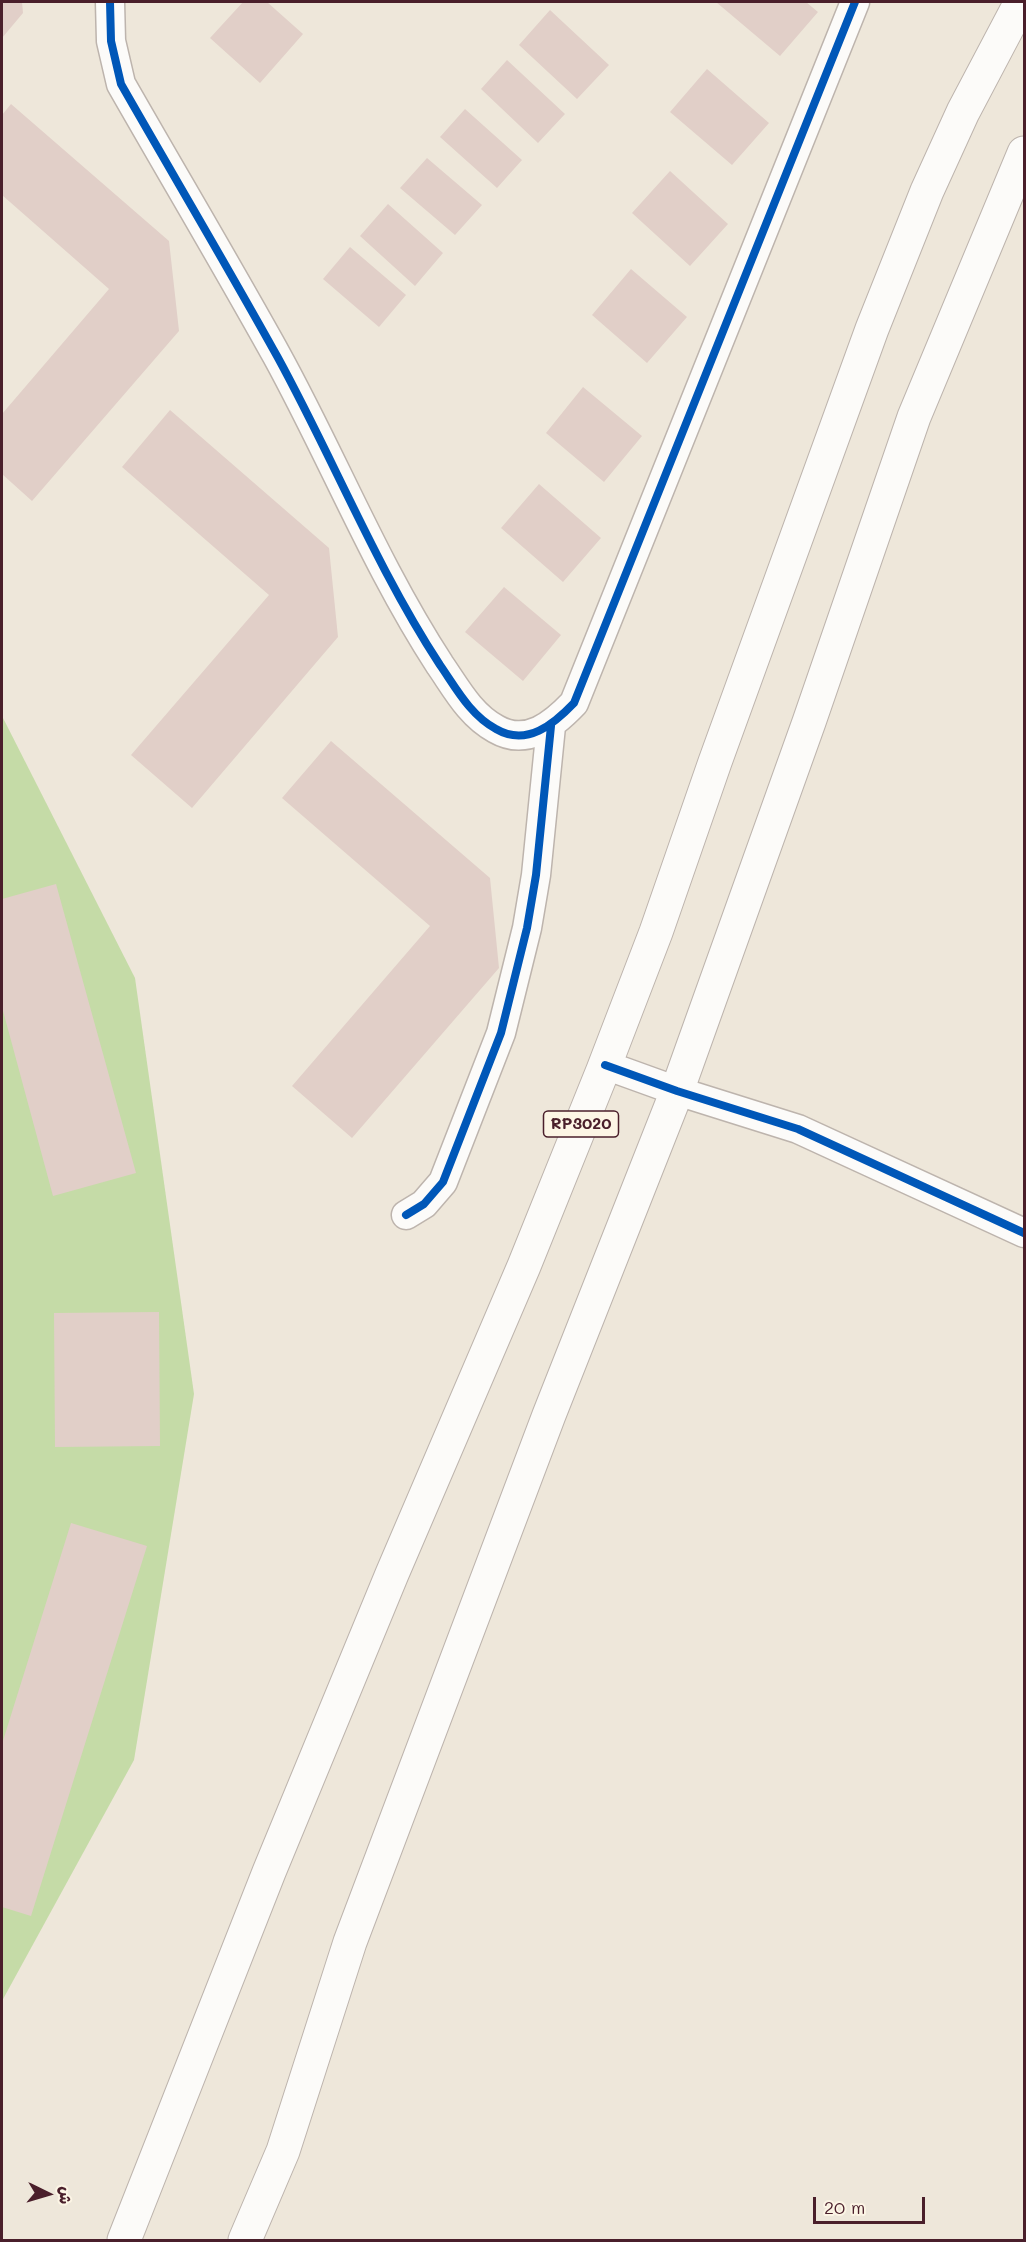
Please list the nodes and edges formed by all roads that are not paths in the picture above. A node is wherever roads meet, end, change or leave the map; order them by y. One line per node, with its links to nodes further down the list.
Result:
1 (110, 2): 5 (street)
2 (855, 2): 5 (street)
3 (1021, 2): 6 (highway, RP3020)
4 (1024, 153): 7 (highway)
5 (551, 726): 8 (street)
6 (605, 1065): 7 (street); 10 (highway, RP3020)
7 (677, 1091): 9 (street); 11 (highway)
8 (406, 1215)
9 (1024, 1233)
10 (124, 2241)
11 (245, 2241)

